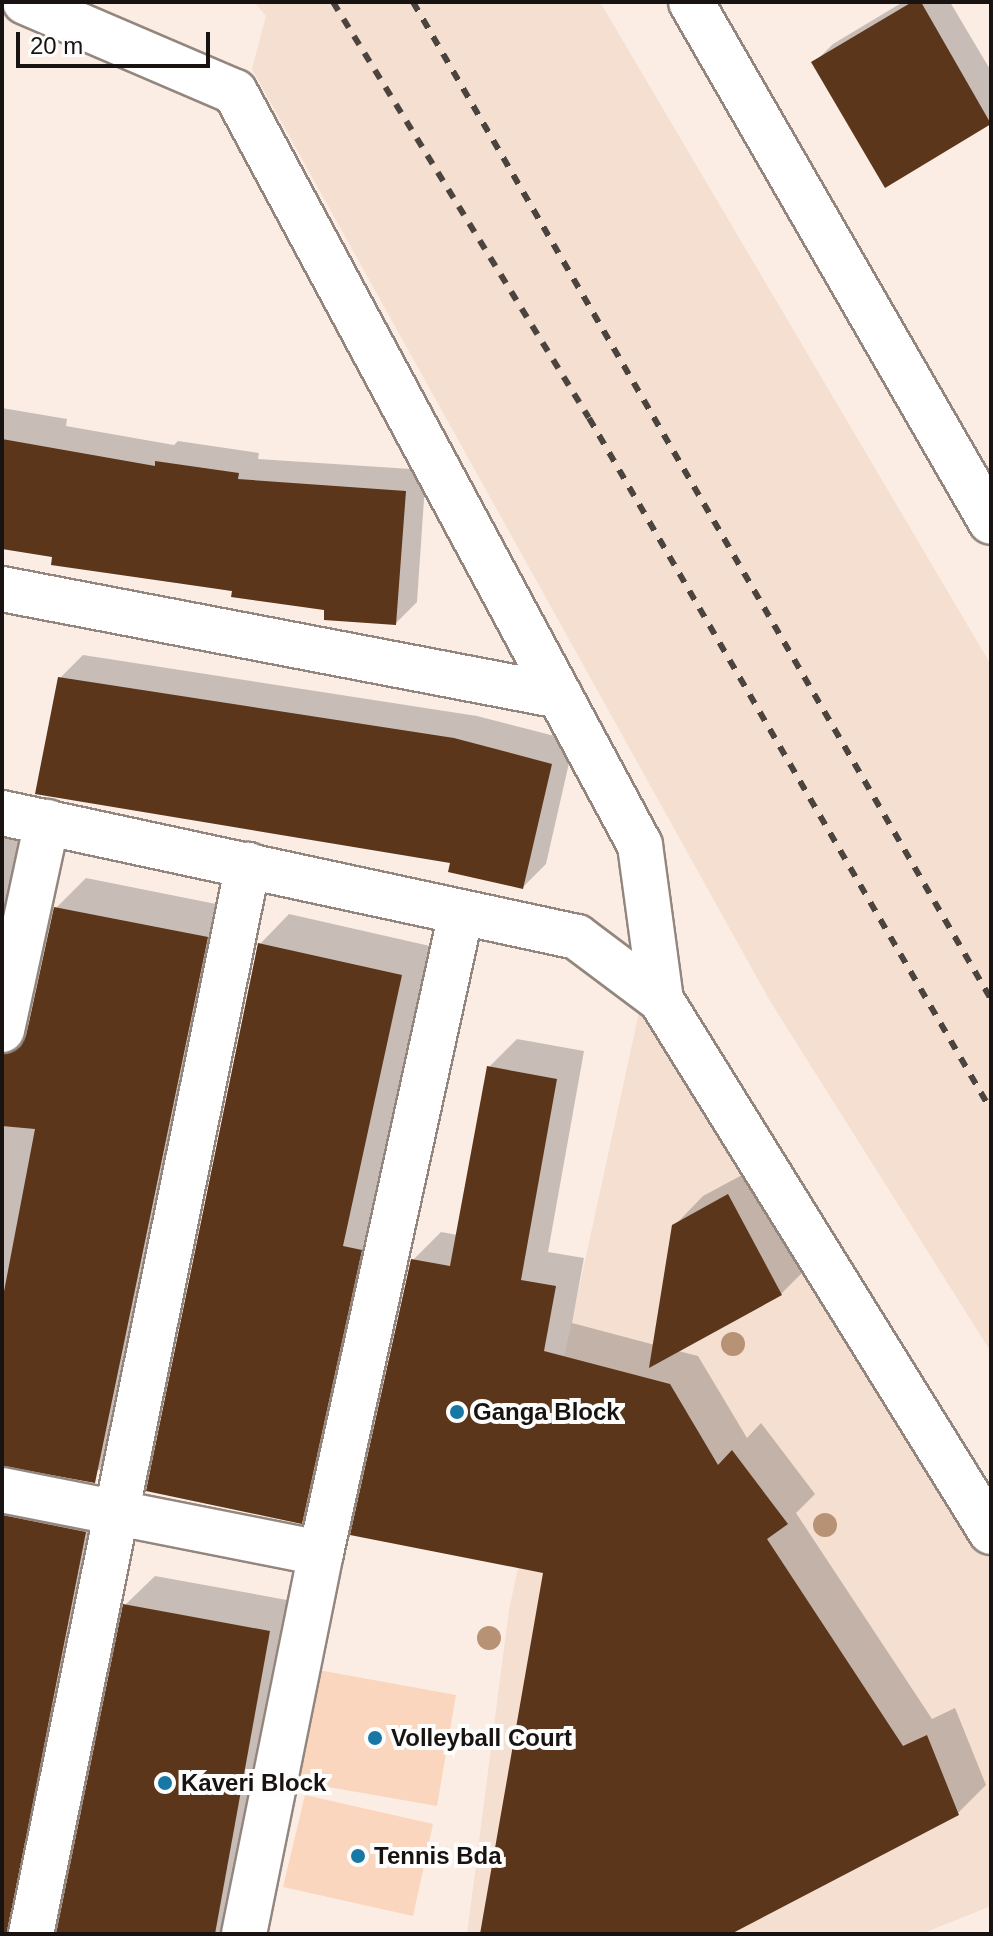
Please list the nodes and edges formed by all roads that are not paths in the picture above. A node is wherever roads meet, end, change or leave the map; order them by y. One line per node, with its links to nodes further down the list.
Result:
1 (25, 2): 5 (street)
2 (691, 2): 3 (street)
3 (991, 522)
4 (2, 589): 5 (street)
5 (560, 696): 10 (street)
6 (2, 813): 7 (street)
7 (47, 822): 8 (street); 11 (street)
8 (248, 865): 9 (street); 13 (street)
9 (461, 913): 10 (street); 15 (street)
10 (661, 1000): 14 (street)
11 (2, 1030)
12 (2, 1490): 13 (street)
13 (118, 1513): 15 (street); 16 (street)
14 (991, 1532)
15 (321, 1553): 17 (street)
16 (31, 1934)
17 (244, 1934)

